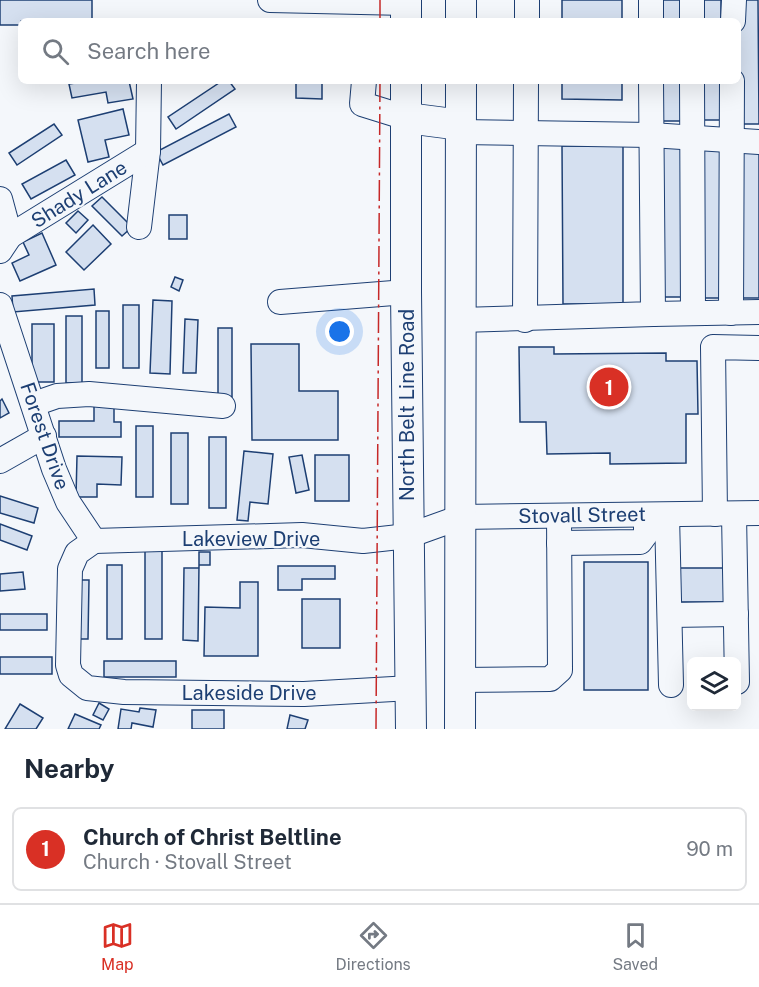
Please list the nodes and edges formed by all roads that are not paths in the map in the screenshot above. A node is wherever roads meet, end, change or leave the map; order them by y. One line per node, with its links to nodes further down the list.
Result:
1 (270, 0): 7 (street)
2 (461, 0): 8 (main road)
3 (527, 0): 9 (street)
4 (651, 0): 10 (street)
5 (692, 0): 11 (street)
6 (734, 0): 12 (street)
7 (406, 8)
8 (461, 18)
9 (527, 18)
10 (651, 18)
11 (692, 18)
12 (734, 18)
13 (149, 84): 28 (street)
14 (364, 84): 21 (street)
15 (406, 84): 21 (main road, North Belt Line Road)
16 (461, 84): 22 (main road)
17 (526, 84): 23 (street)
18 (651, 84): 24 (street)
19 (692, 84): 25 (street)
20 (732, 84): 26 (street)
21 (406, 118): 22 (main road); 32 (main road, North Belt Line Road)
22 (461, 129): 23 (street); 39 (main road)
23 (526, 133): 24 (street); 40 (street)
24 (651, 135): 25 (street); 38 (street)
25 (692, 138): 26 (street); 36 (street)
26 (731, 140): 27 (street); 37 (street)
27 (759, 142)
28 (148, 151): 30 (street); 31 (street, Shady Lane)
29 (0, 199): 31 (street)
30 (139, 227)
31 (5, 244)
32 (406, 292): 33 (street); 51 (main road, North Belt Line Road)
33 (280, 302)
34 (0, 304): 42 (street, Forest Drive)
35 (759, 312): 37 (street)
36 (693, 313): 37 (street); 38 (street)
37 (731, 313)
38 (653, 314): 40 (street)
39 (461, 320): 40 (street); 50 (main road)
40 (525, 320)
41 (759, 348): 48 (street)
42 (33, 404): 43 (street); 44 (street, Forest Drive)
43 (223, 406)
44 (44, 436): 45 (street); 52 (street, Forest Drive)
45 (0, 461)
46 (759, 513): 48 (street, Stovall Street)
47 (657, 514): 48 (street, Stovall Street); 49 (street, Stovall Street); 53 (street); 55 (street)
48 (725, 514): 54 (street)
49 (559, 516): 50 (street, Stovall Street); 53 (street)
50 (461, 517): 51 (street, Stovall Street); 57 (main road)
51 (408, 536): 52 (street, Lakeview Drive); 59 (main road, North Belt Line Road)
52 (94, 542): 59 (street, Lakeside Drive)
53 (559, 543): 57 (street)
54 (736, 614): 55 (street); 56 (street)
55 (670, 615): 58 (street)
56 (737, 657)
57 (461, 680): 61 (main road)
58 (671, 685)
59 (411, 688): 60 (main road, North Belt Line Road)
60 (411, 729)
61 (460, 729)

